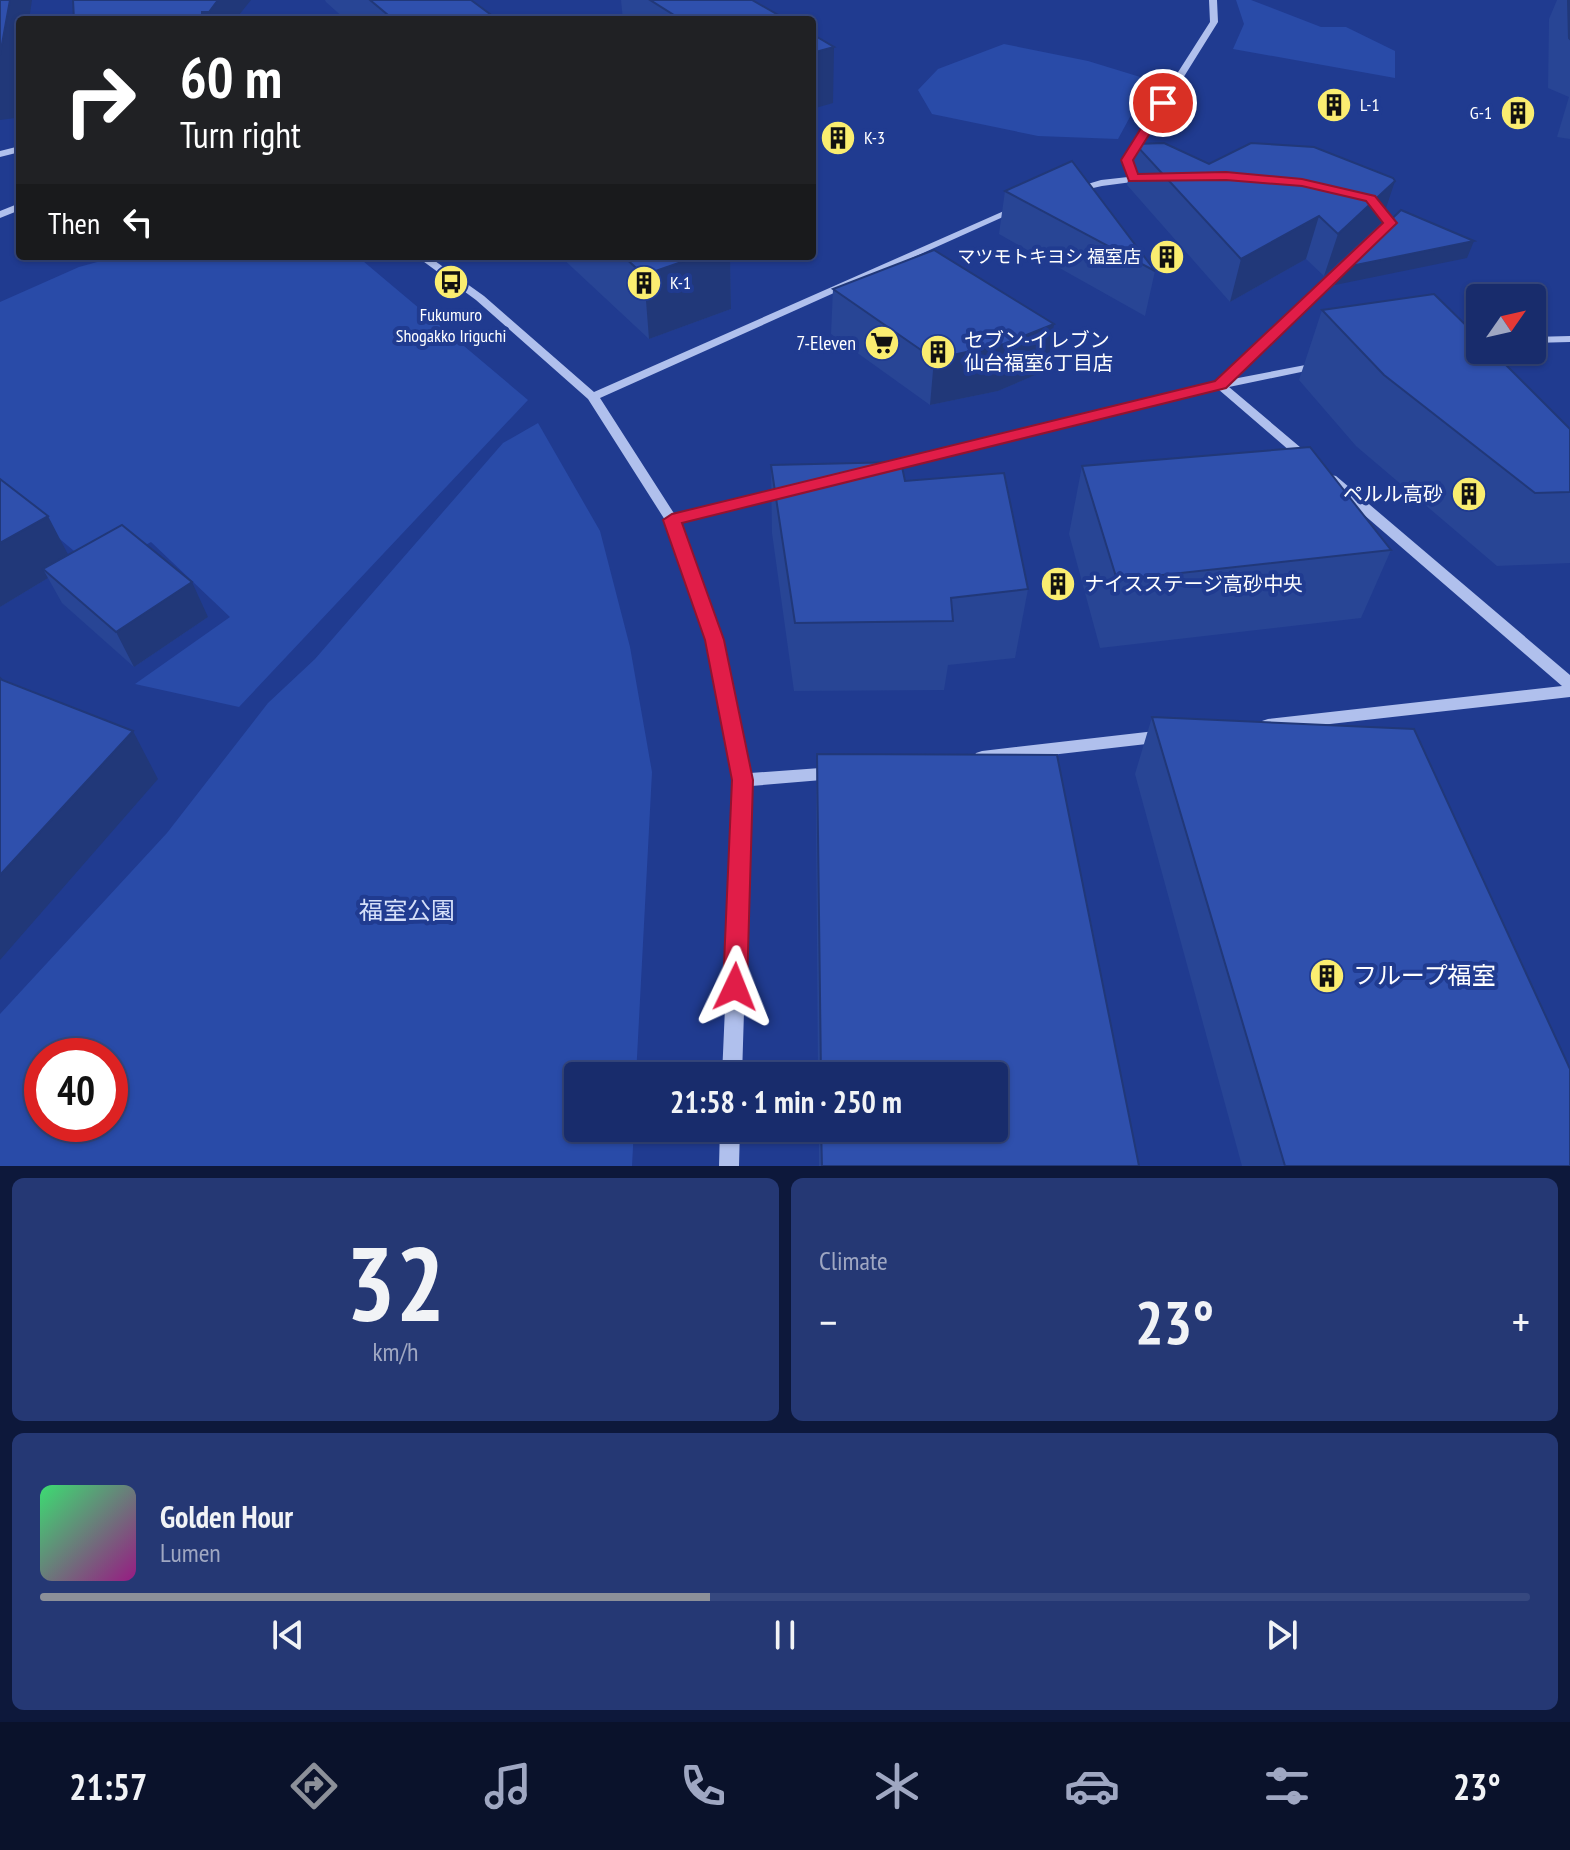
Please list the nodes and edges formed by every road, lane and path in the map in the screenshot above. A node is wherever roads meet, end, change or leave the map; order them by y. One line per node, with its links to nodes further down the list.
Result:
1 (1213, 0): 3 (street)
2 (1164, 177): 3 (street)
3 (1133, 178): 4 (street)
4 (1060, 194)
5 (1033, 202): 12 (street)
6 (1368, 245): 11 (street)
7 (427, 260): 12 (street)
8 (1570, 339): 9 (street)
9 (1546, 340)
10 (1340, 362): 11 (street)
11 (1220, 385): 13 (street); 16 (street)
12 (593, 397): 15 (street)
13 (872, 471)
14 (796, 489): 15 (street)
15 (672, 520): 22 (street)
16 (1570, 684)
17 (1570, 691): 18 (street)
18 (1258, 726)
19 (1180, 735): 20 (street)
20 (961, 759)
21 (852, 771): 22 (street)
22 (743, 780): 23 (street)
23 (733, 1062)
24 (730, 1142): 25 (street)
25 (729, 1166)

